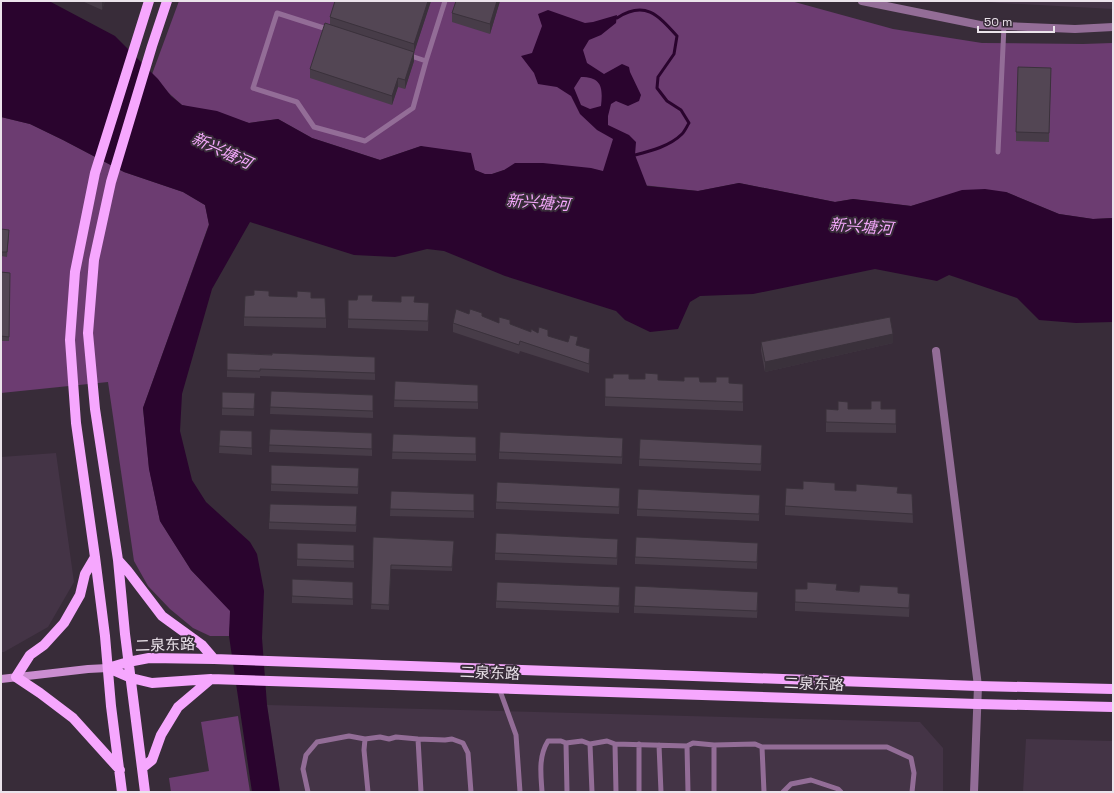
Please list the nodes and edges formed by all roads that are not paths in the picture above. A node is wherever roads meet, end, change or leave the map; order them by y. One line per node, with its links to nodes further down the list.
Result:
1 (149, 1): 12 (main road)
2 (168, 1): 13 (main road)
3 (445, 1): 9 (lane)
4 (862, 1): 5 (street)
5 (1004, 26): 6 (street); 10 (lane)
6 (1113, 27)
7 (336, 32): 9 (lane)
8 (404, 54): 9 (lane)
9 (426, 61)
10 (998, 152)
11 (936, 351): 21 (street)
12 (95, 557): 16 (main road); 17 (main road)
13 (118, 560): 14 (main road); 15 (main road)
14 (214, 659): 15 (main road, 二泉东路); 21 (main road, 二泉东路)
15 (128, 662): 16 (main road, 二泉东路); 19 (main road)
16 (108, 668): 17 (main road); 19 (main road, 二泉东路); 37 (main road)
17 (16, 677): 18 (main road); 37 (main road)
18 (1, 678)
19 (130, 678): 20 (main road, 二泉东路); 36 (main road)
20 (211, 679): 22 (main road, 二泉东路); 36 (main road)
21 (978, 686): 23 (main road, 二泉东路); 24 (street)
22 (499, 688): 24 (main road, 二泉东路); 44 (lane)
23 (1113, 689)
24 (977, 704): 25 (main road, 二泉东路); 57 (street)
25 (1113, 707)
26 (365, 739): 27 (lane); 40 (lane); 41 (lane)
27 (418, 739): 42 (lane); 43 (lane)
28 (566, 743): 29 (lane); 45 (lane); 46 (lane)
29 (590, 744): 30 (lane); 47 (lane)
30 (615, 744): 31 (lane); 48 (lane)
31 (639, 744): 32 (lane); 49 (lane)
32 (659, 745): 34 (lane); 50 (lane)
33 (714, 745): 34 (lane); 35 (lane); 52 (lane)
34 (687, 746): 51 (lane)
35 (762, 747): 53 (lane); 56 (lane)
36 (142, 768): 39 (main road)
37 (120, 770): 38 (main road)
38 (122, 792)
39 (145, 792)
40 (308, 792)
41 (368, 792)
42 (421, 792)
43 (471, 792)
44 (520, 792)
45 (542, 792)
46 (567, 792)
47 (592, 792)
48 (616, 792)
49 (639, 792)
50 (661, 792)
51 (688, 792)
52 (714, 792)
53 (764, 792)
54 (783, 792): 55 (lane)
55 (841, 792)
56 (912, 792)
57 (974, 792)

